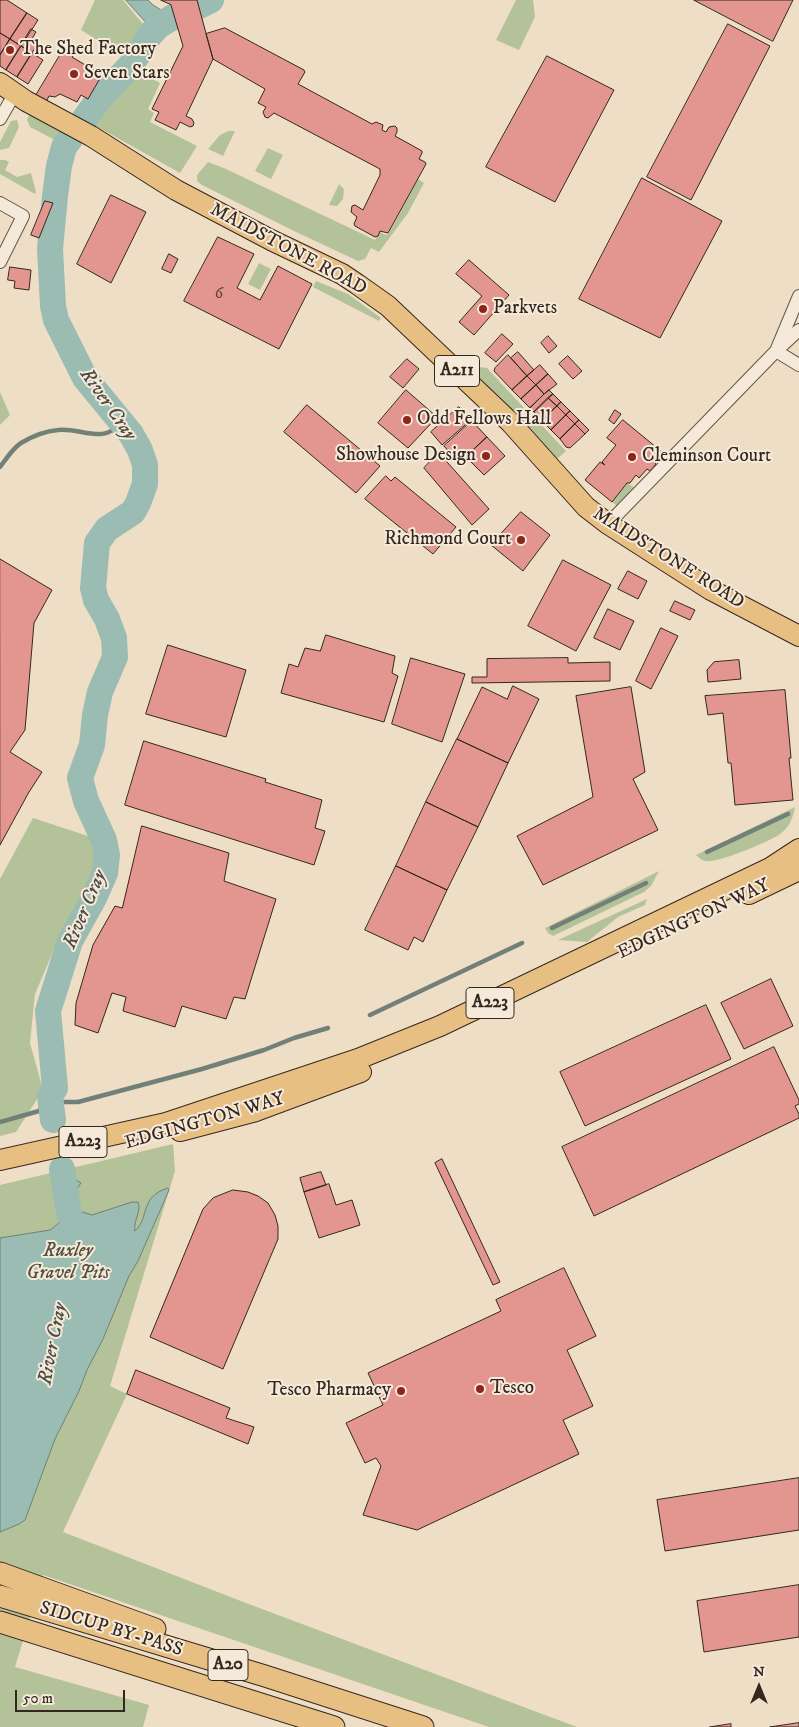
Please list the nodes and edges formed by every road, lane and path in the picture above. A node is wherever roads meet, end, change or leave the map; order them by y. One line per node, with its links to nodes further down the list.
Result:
1 (7, 88): 2 (street); 9 (main road, MAIDSTONE ROAD / A211)
2 (0, 119)
3 (0, 203): 4 (street)
4 (0, 262)
5 (799, 296): 7 (street)
6 (799, 330): 7 (street)
7 (776, 350): 8 (street); 9 (street)
8 (799, 365)
9 (608, 524): 10 (main road, MAIDSTONE ROAD / A211)
10 (799, 636)
11 (795, 862): 12 (main road, EDGINGTON WAY / A223); 12 (main road, EDGINGTON WAY / A223)
12 (550, 981): 13 (main road, EDGINGTON WAY / A223); 13 (main road, EDGINGTON WAY / A223)
13 (361, 1065): 14 (main road, EDGINGTON WAY / A223); 15 (main road, EDGINGTON WAY / A223)
14 (321, 1086): 15 (main road, EDGINGTON WAY / A223); 17 (main road, EDGINGTON WAY / A223)
15 (166, 1123): 16 (main road, EDGINGTON WAY / A223)
16 (0, 1160)
17 (0, 1174)
18 (0, 1573): 20 (highway, A20)
19 (0, 1596): 20 (highway, SIDCUP BY-PASS / A20)
20 (36, 1597): 23 (highway, SIDCUP BY-PASS / A20)
21 (0, 1624): 22 (highway, SIDCUP BY-PASS / A20)
22 (334, 1727)
23 (423, 1727)

